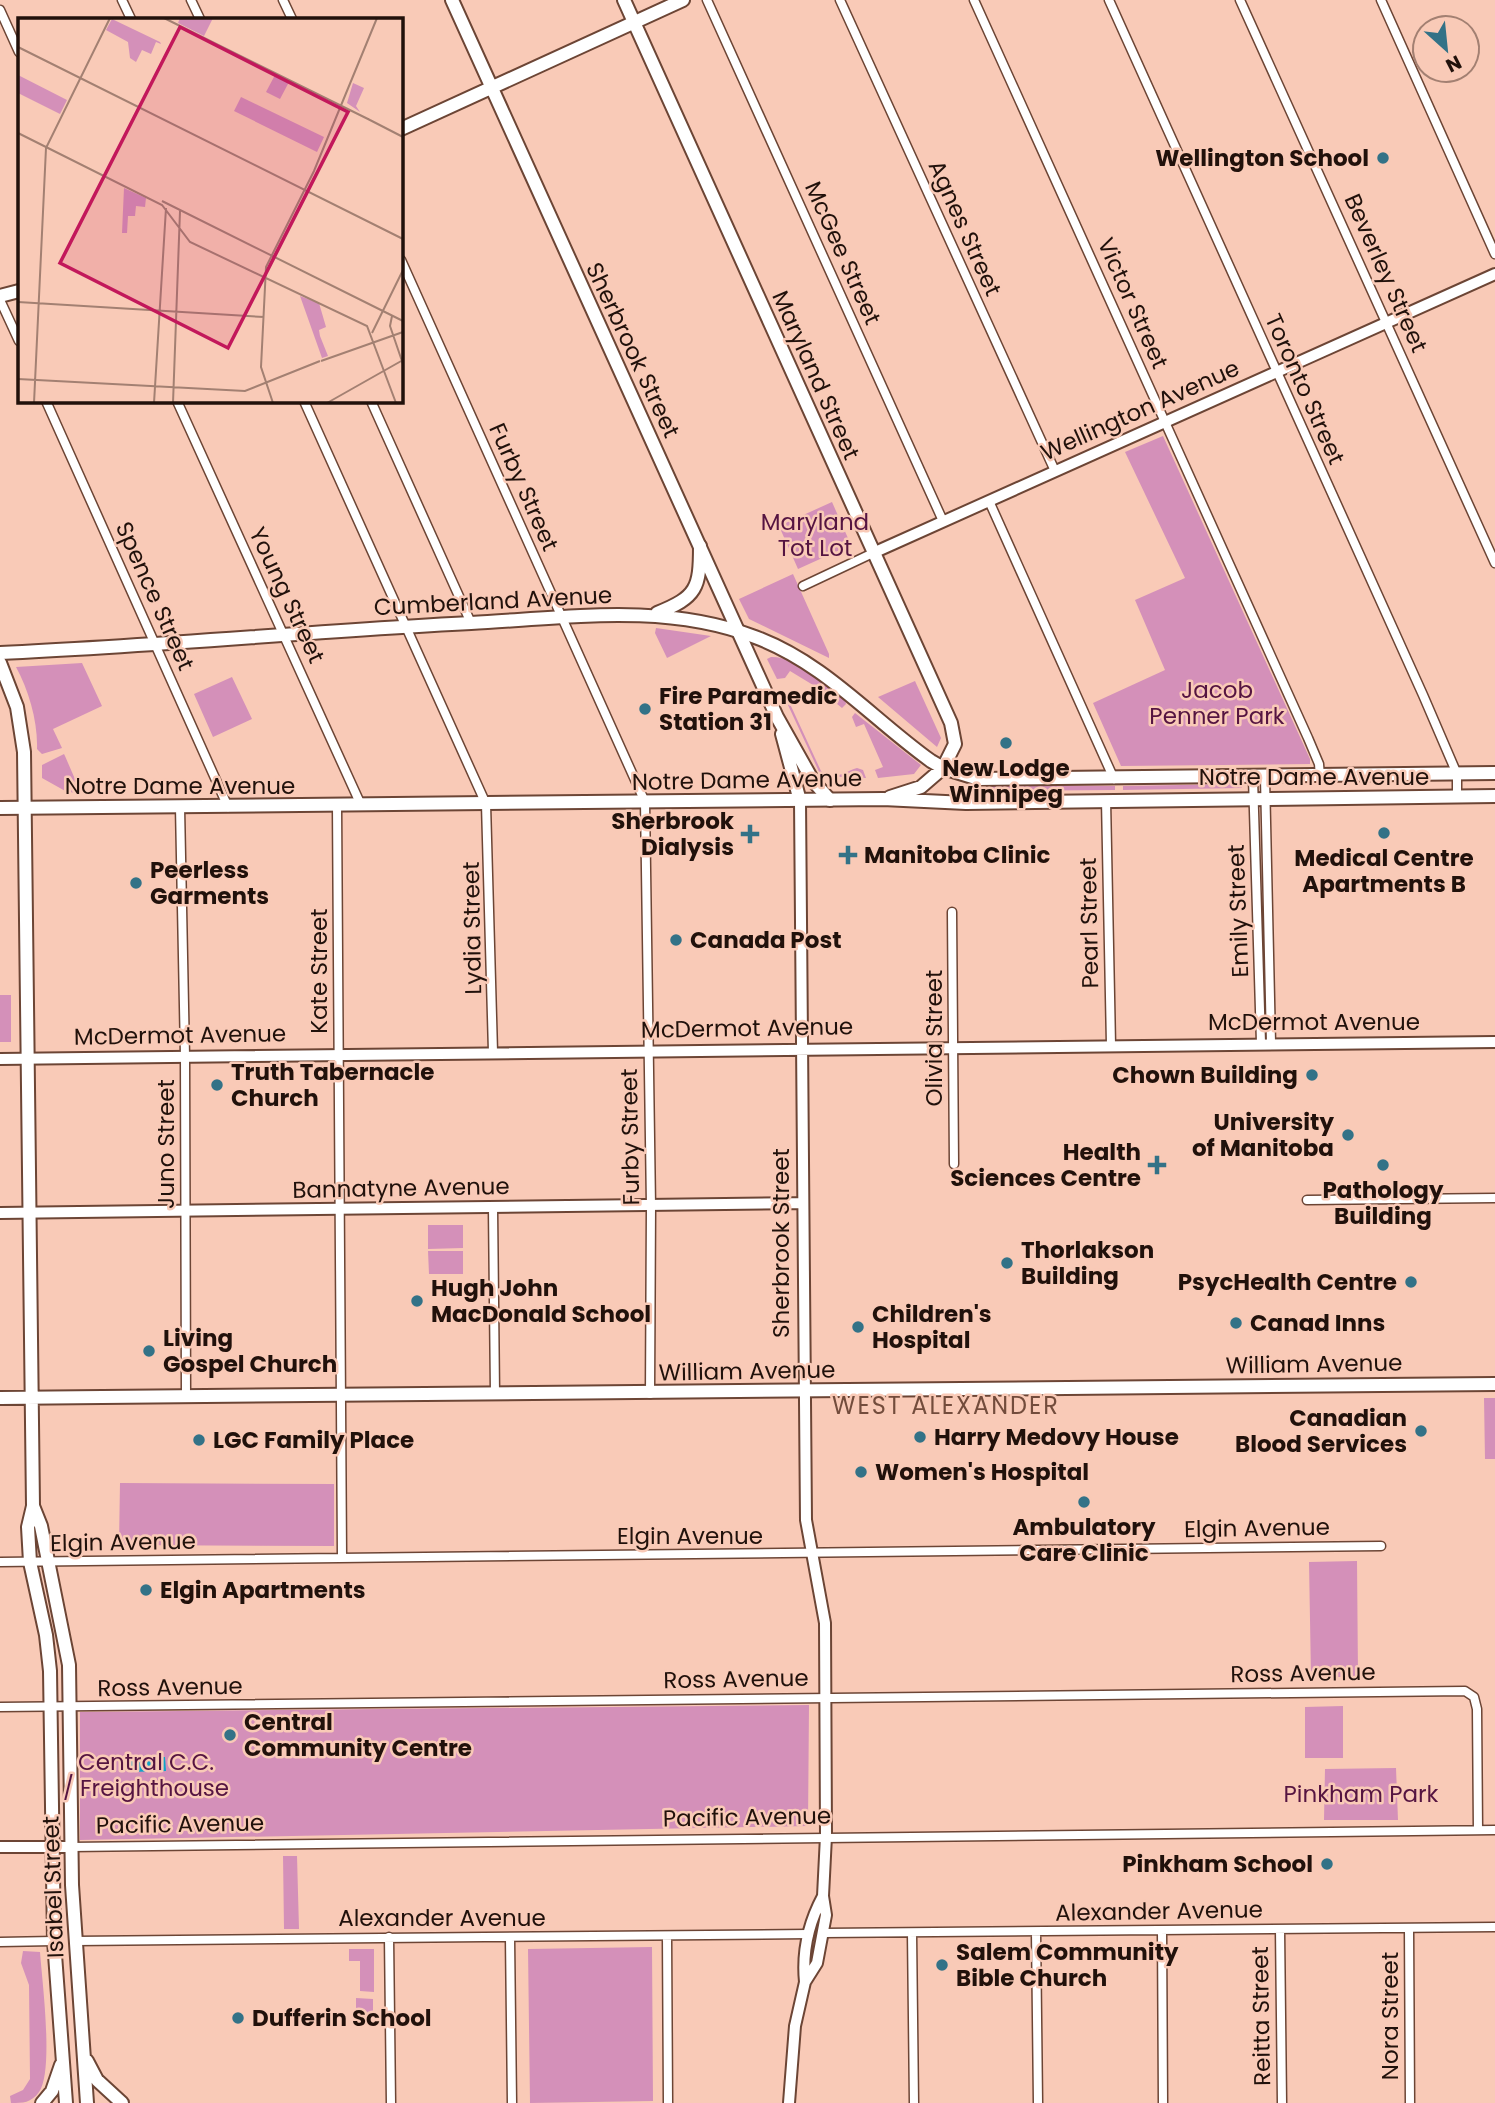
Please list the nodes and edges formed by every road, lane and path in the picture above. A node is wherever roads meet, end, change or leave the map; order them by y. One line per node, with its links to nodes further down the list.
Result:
1 (122, 0): 14 (street)
2 (191, 0): 15 (street)
3 (284, 0): 16 (street)
4 (452, 0): 19 (main road, Sherbrook Street)
5 (624, 0): 17 (main road, Maryland Street)
6 (683, 0): 17 (main road)
7 (707, 0): 36 (street, McGee Street)
8 (840, 0): 34 (street, Agnes Street)
9 (974, 0): 33 (street, Victor Street)
10 (1109, 0): 28 (street, Toronto Street)
11 (1240, 0): 26 (street, Beverley Street)
12 (1381, 0): 21 (street)
13 (0, 10): 18 (street)
14 (131, 18)
15 (200, 18)
16 (292, 18)
17 (634, 23): 19 (main road); 38 (main road, Maryland Street)
18 (18, 50)
19 (491, 87): 20 (main road); 37 (main road, Sherbrook Street)
20 (402, 129)
21 (1495, 254)
22 (402, 262): 42 (street, Furby Street)
23 (1495, 274): 26 (street, Wellington Avenue)
24 (18, 291): 25 (main road)
25 (0, 298): 27 (street)
26 (1388, 323): 28 (street, Wellington Avenue); 39 (street, Beverley Street)
27 (18, 339)
28 (1276, 372): 33 (street, Wellington Avenue); 53 (street, Toronto Street)
29 (46, 402): 47 (street, Spence Street)
30 (177, 402): 46 (street, Young Street)
31 (304, 402): 44 (street)
32 (371, 402): 43 (street)
33 (1166, 422): 34 (street, Wellington Avenue); 55 (street, Victor Street)
34 (1055, 471): 35 (street, Wellington Avenue)
35 (989, 501): 36 (street, Wellington Avenue); 56 (street)
36 (943, 521): 38 (street, Wellington Avenue)
37 (700, 546): 41 (main road); 45 (main road, Sherbrook Street)
38 (873, 553): 40 (street, Wellington Avenue); 51 (main road, Maryland Street)
39 (1495, 563)
40 (803, 586)
41 (653, 614): 42 (main road, Cumberland Avenue); 45 (main road, Cumberland Avenue)
42 (563, 618): 43 (main road, Cumberland Avenue); 64 (street, Furby Street)
43 (471, 623): 44 (main road, Cumberland Avenue)
44 (406, 626): 46 (main road, Cumberland Avenue); 65 (street)
45 (738, 631): 50 (main road, Sherbrook Street); 51 (main road, Cumberland Avenue)
46 (284, 634): 47 (main road, Cumberland Avenue); 67 (street, Young Street)
47 (155, 643): 48 (main road, Cumberland Avenue); 69 (street, Spence Street)
48 (0, 653)
49 (0, 663): 71 (main road, Isabel Street)
50 (777, 717): 61 (main road, Sherbrook Street); 63 (main road, Sherbrook Street)
51 (943, 768): 56 (main road, Notre Dame Avenue); 60 (main road)
52 (1495, 773): 53 (main road, Notre Dame Avenue)
53 (1457, 774): 55 (main road, Notre Dame Avenue); 57 (street, Toronto Street)
54 (1259, 778): 55 (main road, Notre Dame Avenue); 56 (main road, Notre Dame Avenue); 59 (street, Emily Street)
55 (1320, 778)
56 (1114, 779)
57 (1457, 796): 58 (main road, Notre Dame Avenue); 59 (main road, Notre Dame Avenue)
58 (1495, 796)
59 (1259, 797): 62 (main road, Notre Dame Avenue); 74 (street, Emily Street)
60 (883, 799): 61 (main road, Notre Dame Avenue); 62 (main road, Notre Dame Avenue)
61 (830, 800): 63 (main road, Notre Dame Avenue)
62 (1106, 800): 75 (street, Pearl Street)
63 (800, 801): 64 (main road, Notre Dame Avenue); 77 (street, Sherbrook Street)
64 (645, 802): 65 (main road, Notre Dame Avenue); 78 (street, Furby Street)
65 (486, 804): 67 (main road, Notre Dame Avenue); 79 (street, Lydia Street)
66 (337, 805): 67 (main road, Notre Dame Avenue); 69 (main road, Notre Dame Avenue); 80 (street, Kate Street)
67 (361, 805)
68 (180, 807): 69 (main road, Notre Dame Avenue); 71 (main road, Notre Dame Avenue); 81 (street, Juno Street)
69 (228, 807)
70 (0, 808): 71 (main road, Notre Dame Avenue)
71 (26, 808): 82 (main road, Isabel Street)
72 (952, 912): 76 (street, Olivia Street)
73 (1495, 1042): 74 (street, McDermot Avenue)
74 (1266, 1043): 75 (street, McDermot Avenue)
75 (1111, 1045): 76 (street, McDermot Avenue)
76 (955, 1046): 77 (street, McDermot Avenue); 84 (street, Olivia Street)
77 (801, 1049): 78 (street, McDermot Avenue); 87 (street, Sherbrook Street)
78 (647, 1051): 79 (street, McDermot Avenue); 88 (street, Furby Street)
79 (493, 1052): 80 (street, McDermot Avenue)
80 (338, 1054): 81 (street, McDermot Avenue); 91 (street, Kate Street)
81 (185, 1056): 82 (street, McDermot Avenue); 90 (street, Juno Street)
82 (29, 1058): 83 (street, McDermot Avenue); 92 (main road, Isabel Street)
83 (0, 1059)
84 (954, 1164)
85 (1495, 1198): 86 (street)
86 (1307, 1200)
87 (802, 1203): 88 (street, Bannatyne Avenue); 95 (street, Sherbrook Street)
88 (651, 1206): 89 (street, Bannatyne Avenue); 97 (street, Furby Street)
89 (493, 1208): 91 (street, Bannatyne Avenue); 96 (street)
90 (186, 1210): 91 (street, Bannatyne Avenue); 92 (street, Bannatyne Avenue); 100 (street, Juno Street)
91 (339, 1210): 98 (street, Kate Street)
92 (30, 1212): 93 (street, Bannatyne Avenue); 99 (main road, Isabel Street)
93 (0, 1213)
94 (1495, 1384): 95 (main road, William Avenue)
95 (803, 1391): 97 (main road, William Avenue); 104 (street, Sherbrook Street)
96 (495, 1394): 97 (main road, William Avenue); 98 (main road, William Avenue)
97 (650, 1394)
98 (341, 1395): 100 (main road, William Avenue); 105 (street, Kate Street)
99 (31, 1397): 100 (main road, William Avenue); 101 (main road, William Avenue); 102 (main road, Isabel Street)
100 (186, 1397)
101 (0, 1398)
102 (33, 1506): 107 (main road, Isabel Street); 108 (main road, Isabel Street)
103 (1381, 1546): 104 (street, Elgin Avenue)
104 (812, 1554): 105 (street, Elgin Avenue); 109 (street, Sherbrook Street)
105 (342, 1557): 108 (street, Elgin Avenue)
106 (0, 1562): 107 (street, Elgin Avenue)
107 (30, 1562): 108 (street, Elgin Avenue); 110 (main road, Isabel Street)
108 (49, 1563): 112 (main road, Isabel Street)
109 (826, 1697): 112 (street, Ross Avenue); 113 (street, Ross Avenue); 115 (street, Sherbrook Street)
110 (51, 1706): 111 (street, Ross Avenue); 112 (street, Ross Avenue); 117 (main road, Isabel Street)
111 (0, 1707)
112 (69, 1708): 118 (main road, Isabel Street)
113 (1478, 1830): 114 (street, Pacific Avenue); 115 (street, Pacific Avenue)
114 (1495, 1830)
115 (826, 1836): 118 (street, Pacific Avenue); 119 (street, Sherbrook Street)
116 (0, 1847): 117 (street, Pacific Avenue)
117 (54, 1847): 118 (street, Pacific Avenue); 131 (main road, Isabel Street)
118 (71, 1847): 132 (main road, Isabel Street)
119 (823, 1896): 125 (street, Sherbrook Street); 127 (street, Sherbrook Street)
120 (1495, 1927): 121 (street, Alexander Avenue)
121 (1409, 1928): 122 (street, Alexander Avenue); 149 (street, Nora Street)
122 (1280, 1929): 123 (street, Alexander Avenue); 148 (street, Reitta Street)
123 (1162, 1930): 124 (street, Alexander Avenue); 147 (street)
124 (1036, 1931): 126 (street, Alexander Avenue); 146 (street)
125 (824, 1933): 126 (street, Alexander Avenue); 134 (street, Sherbrook Street)
126 (912, 1933): 145 (street)
127 (809, 1934): 128 (street, Alexander Avenue); 134 (street, Sherbrook Street)
128 (667, 1936): 130 (street, Alexander Avenue); 143 (street)
129 (389, 1937): 130 (street, Alexander Avenue); 132 (street, Alexander Avenue); 141 (street)
130 (510, 1938): 142 (street)
131 (54, 1941): 133 (street); 136 (main road, Isabel Street)
132 (75, 1941): 135 (main road, Isabel Street)
133 (0, 1942)
134 (805, 1982): 144 (street, Sherbrook Street)
135 (84, 2055): 139 (main road, Isabel Street); 140 (main road)
136 (62, 2062): 137 (main road); 138 (main road, Isabel Street)
137 (42, 2103)
138 (66, 2103)
139 (87, 2103)
140 (122, 2103)
141 (391, 2103)
142 (512, 2103)
143 (668, 2103)
144 (789, 2103)
145 (914, 2103)
146 (1038, 2103)
147 (1163, 2103)
148 (1282, 2103)
149 (1410, 2103)

